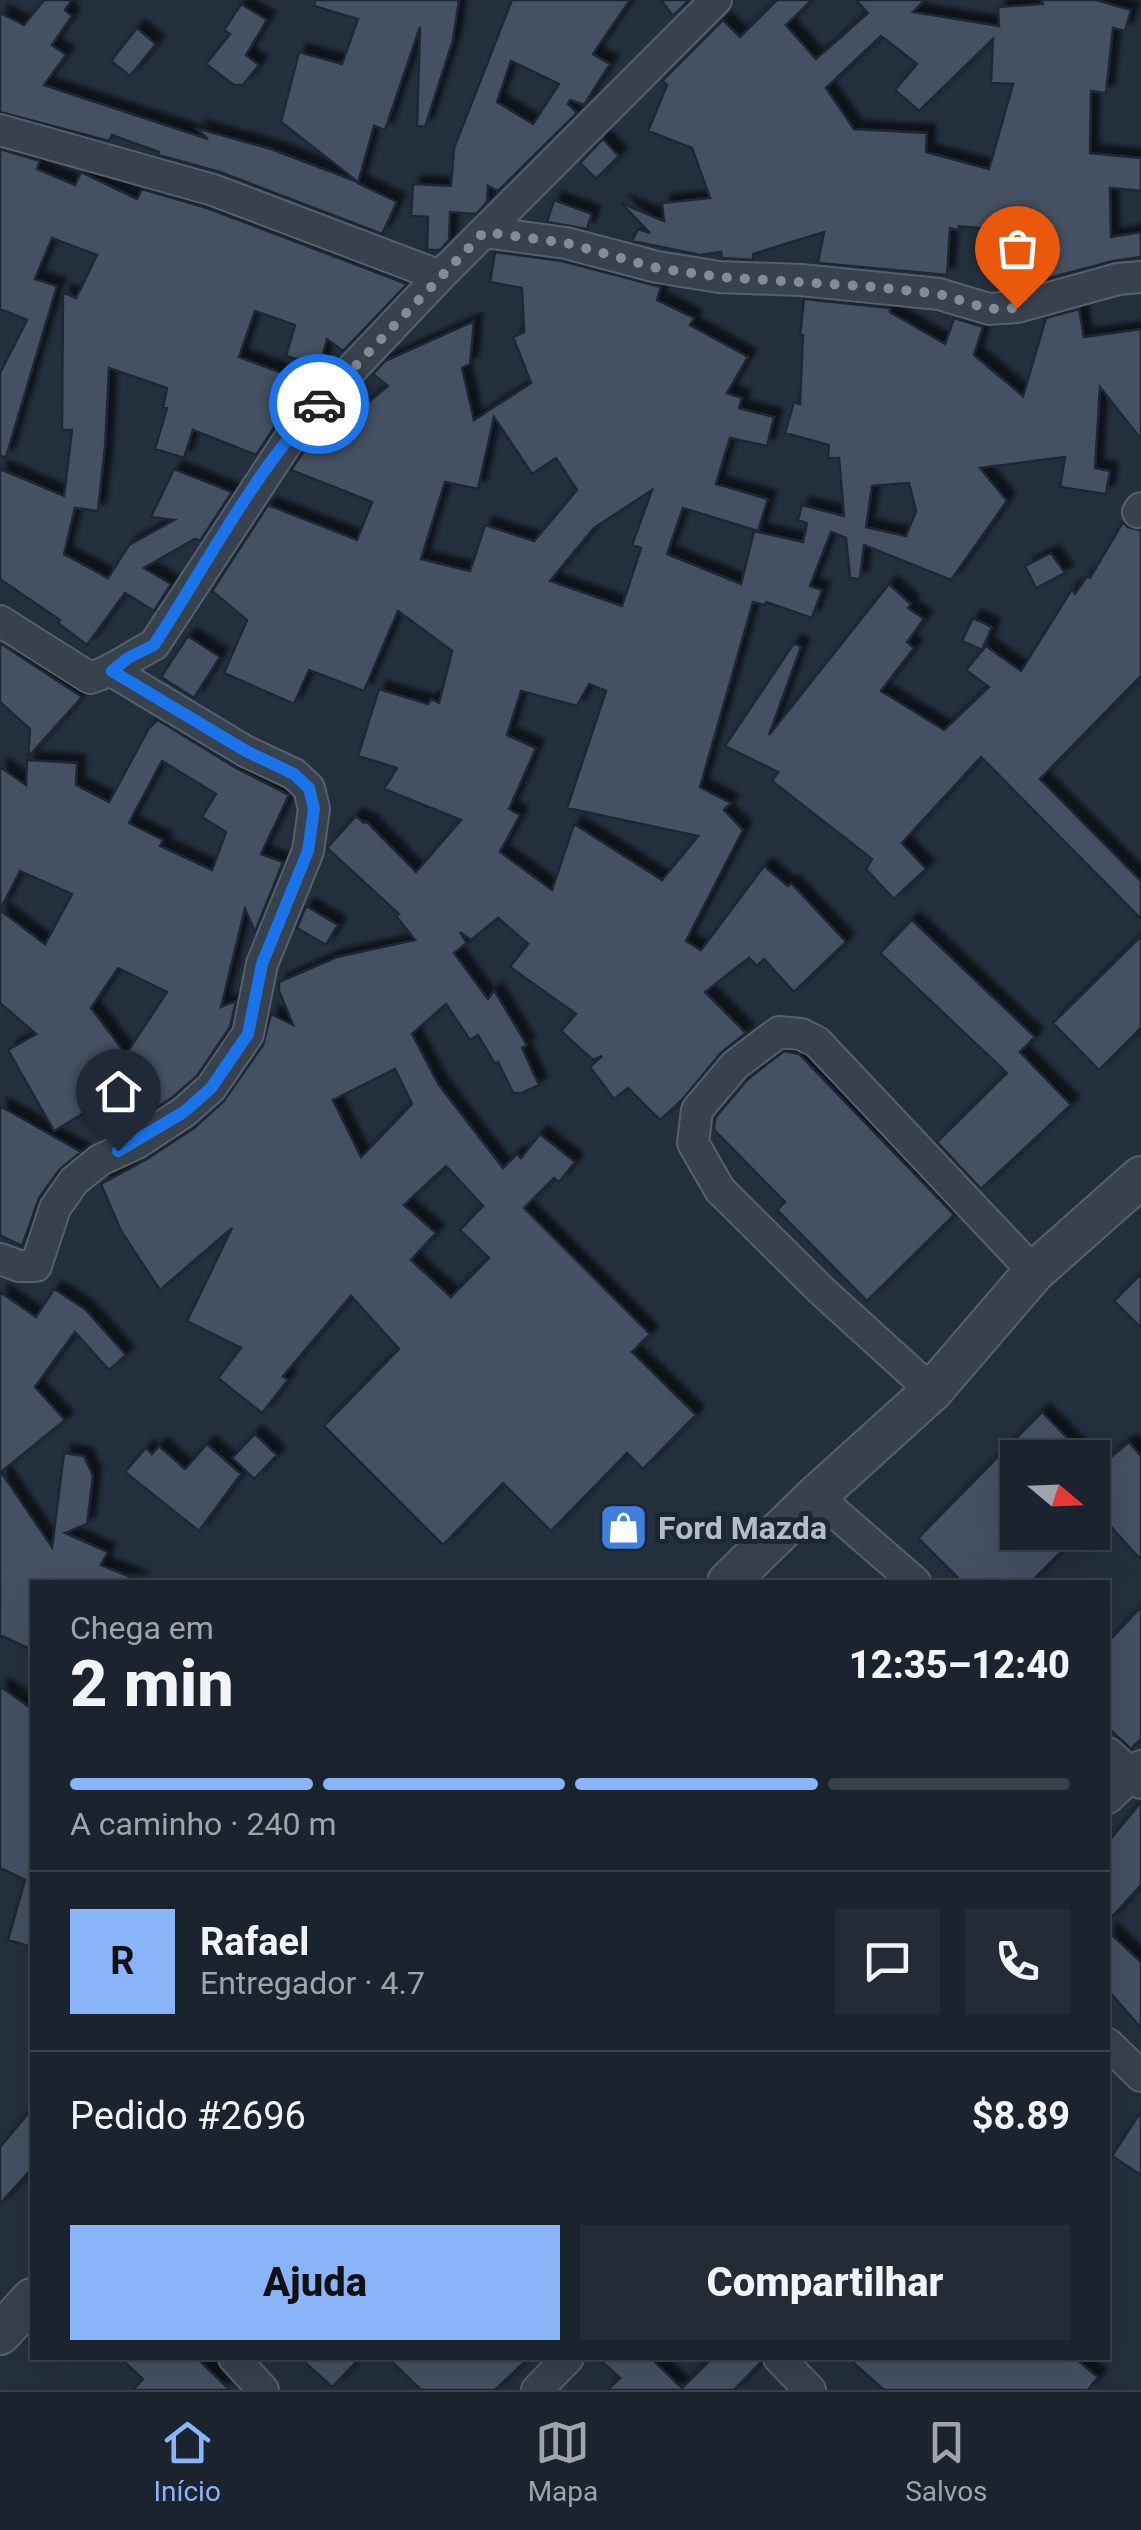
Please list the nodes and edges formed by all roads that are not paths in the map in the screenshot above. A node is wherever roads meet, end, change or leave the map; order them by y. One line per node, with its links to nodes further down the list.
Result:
1 (716, 0): 3 (street)
2 (0, 130): 4 (street)
3 (484, 232): 4 (street); 5 (street)
4 (440, 276): 7 (street)
5 (1141, 278)
6 (0, 622): 7 (street)
7 (112, 671): 9 (street)
8 (1141, 1177): 10 (street)
9 (0, 1258)
10 (1034, 1272): 11 (street); 11 (street)
11 (932, 1391): 12 (street)
12 (816, 1496): 13 (street); 14 (street)
13 (730, 1580)
14 (912, 1580)
15 (1110, 1754): 16 (street)
16 (1138, 1774): 17 (street)
17 (1110, 1796)
18 (1110, 2046): 19 (street)
19 (1141, 2076)
20 (30, 2301): 21 (street)
21 (0, 2334)
22 (236, 2360): 25 (street)
23 (566, 2360): 26 (street)
24 (780, 2360): 27 (street)
25 (263, 2390)
26 (537, 2390)
27 (810, 2390)

